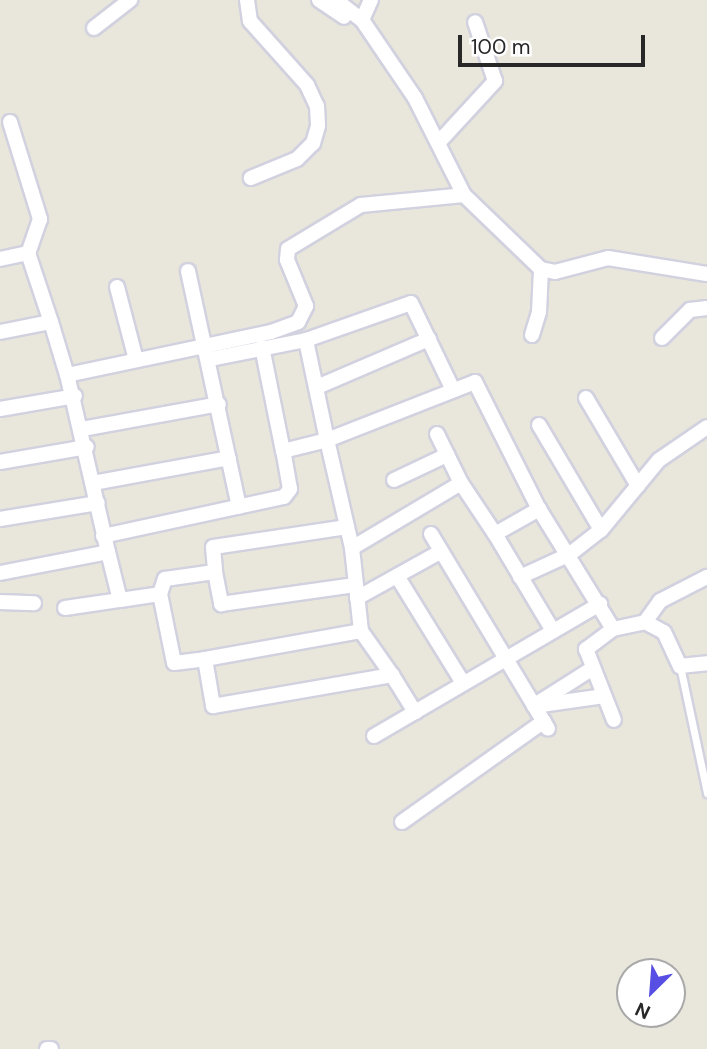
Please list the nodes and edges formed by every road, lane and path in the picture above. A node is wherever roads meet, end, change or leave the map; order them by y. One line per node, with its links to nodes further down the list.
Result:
1 (130, 0): 8 (street)
2 (247, 0): 12 (street)
3 (319, 0): 9 (street)
4 (336, 0): 6 (street)
5 (371, 0): 6 (street)
6 (362, 20): 9 (street)
7 (475, 22): 11 (street)
8 (94, 28)
9 (373, 35): 11 (street)
10 (10, 122): 14 (street)
11 (439, 142): 13 (street)
12 (251, 178)
13 (464, 195): 16 (street); 28 (street)
14 (28, 253): 15 (street); 21 (street)
15 (0, 259)
16 (541, 269): 18 (street); 23 (street)
17 (188, 271): 28 (street)
18 (707, 274)
19 (117, 287): 29 (street)
20 (707, 308): 24 (street)
21 (51, 322): 22 (street); 30 (street)
22 (0, 332)
23 (532, 335)
24 (662, 338)
25 (429, 339): 26 (street); 31 (street); 32 (street)
26 (306, 340): 27 (street); 31 (street)
27 (262, 347): 28 (street); 43 (street)
28 (208, 353): 29 (street); 35 (street)
29 (136, 360): 30 (street)
30 (67, 375): 33 (street)
31 (317, 387): 41 (street)
32 (453, 390): 41 (street); 53 (street)
33 (75, 396): 36 (street); 39 (street)
34 (586, 398): 50 (street)
35 (219, 404): 39 (street); 45 (street)
36 (0, 409)
37 (539, 425): 56 (street)
38 (707, 427): 50 (street)
39 (82, 429): 42 (street)
40 (437, 435): 44 (street)
41 (327, 440): 43 (street); 55 (street)
42 (87, 447): 46 (street); 48 (street)
43 (283, 451): 52 (street)
44 (447, 455): 47 (street); 49 (street)
45 (229, 458): 48 (street); 52 (street)
46 (0, 462)
47 (394, 480)
48 (93, 483): 51 (street)
49 (461, 483): 58 (street); 60 (street)
50 (638, 486): 56 (street)
51 (98, 503): 54 (street); 59 (street)
52 (239, 508): 59 (street)
53 (539, 509): 58 (street); 63 (street)
54 (0, 519)
55 (347, 527): 60 (street); 64 (street)
56 (601, 530): 63 (street)
57 (431, 534): 62 (street)
58 (495, 534): 67 (street)
59 (103, 536): 61 (street)
60 (352, 548): 69 (street)
61 (107, 552): 65 (street); 71 (street)
62 (440, 552): 66 (street); 81 (street)
63 (570, 554): 67 (street); 74 (street)
64 (215, 572): 69 (street); 70 (street)
65 (0, 573)
66 (397, 576): 69 (street); 86 (street)
67 (520, 577): 79 (street)
68 (707, 577): 76 (street)
69 (356, 592): 78 (street)
70 (160, 594): 71 (street); 80 (street)
71 (120, 600): 75 (street)
72 (0, 602): 73 (street)
73 (34, 603)
74 (600, 604): 77 (street); 79 (street)
75 (65, 608)
76 (645, 622): 77 (street); 83 (street)
77 (614, 629): 84 (street)
78 (361, 631): 80 (street); 85 (street)
79 (553, 631): 81 (street)
80 (205, 659): 85 (street)
81 (505, 659): 86 (street); 88 (street)
82 (707, 663): 83 (street)
83 (680, 666): 92 (lane)
84 (593, 668): 87 (street); 88 (street)
85 (392, 674): 89 (street)
86 (463, 683): 89 (street)
87 (604, 696): 88 (street); 90 (street)
88 (534, 706): 93 (street)
89 (415, 712): 91 (street)
90 (614, 720)
91 (374, 736)
92 (707, 793)
93 (402, 822)

